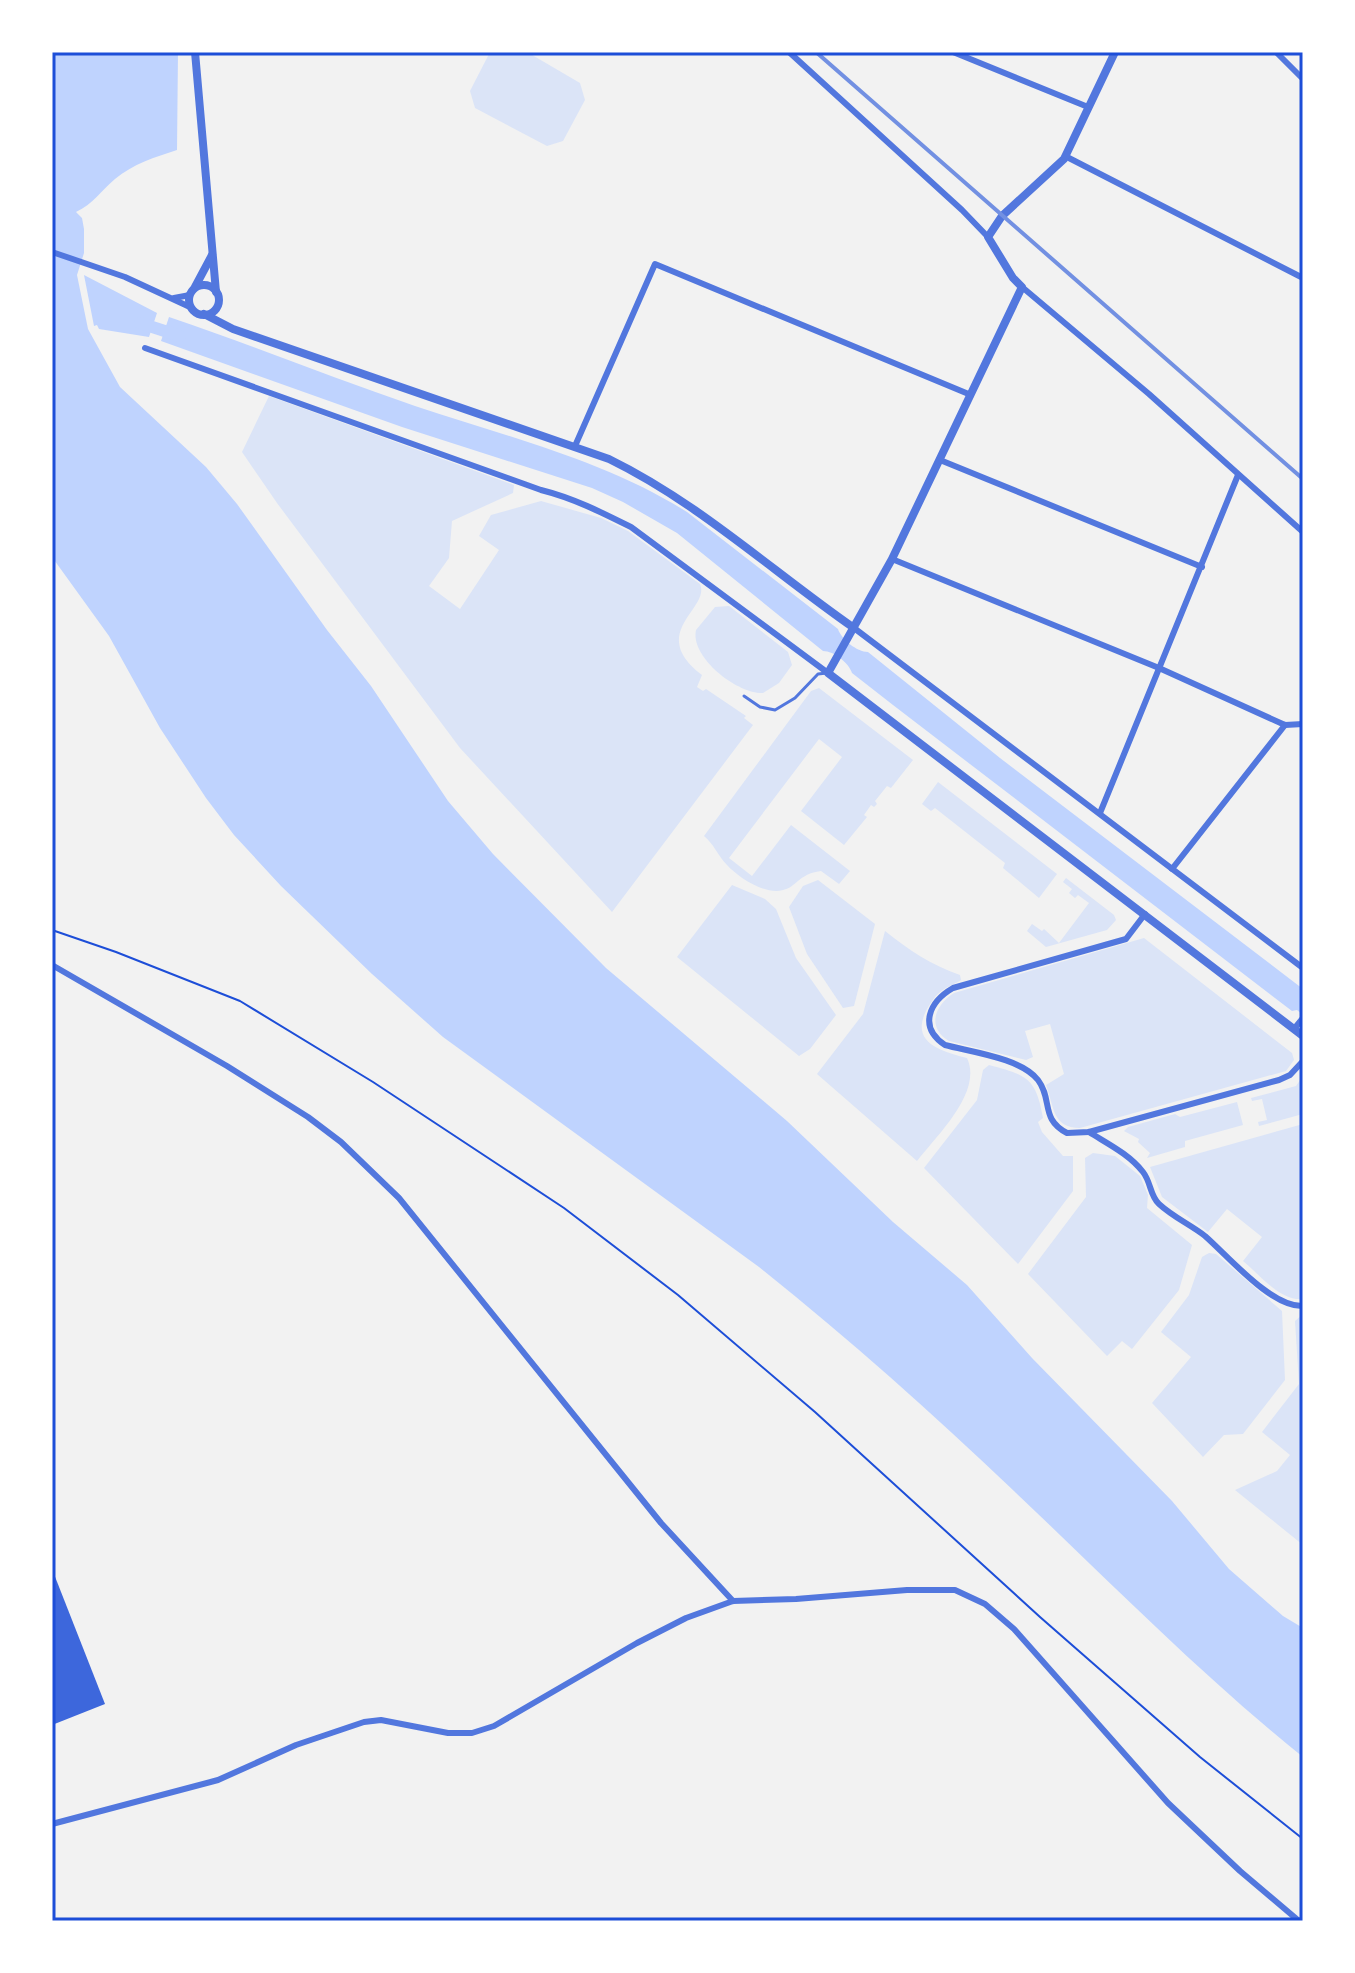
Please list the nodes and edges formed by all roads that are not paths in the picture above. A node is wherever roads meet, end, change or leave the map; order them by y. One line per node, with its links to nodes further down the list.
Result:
1 (195, 52): 11 (street)
2 (789, 52): 9 (street)
3 (953, 52): 7 (street)
4 (1115, 52): 7 (street)
5 (1276, 52): 6 (street)
6 (1303, 79)
7 (1088, 107): 8 (street)
8 (1065, 156): 9 (street); 12 (street)
9 (988, 237): 13 (street)
10 (52, 252): 16 (street)
11 (212, 254): 14 (street); 15 (street)
12 (1303, 278)
13 (1022, 287): 22 (street); 25 (street)
14 (193, 291): 15 (street); 16 (street); 17 (street)
15 (216, 292): 18 (street)
16 (173, 298): 17 (street)
17 (192, 308): 19 (street)
18 (216, 308): 19 (street); 20 (street)
19 (204, 314): 20 (street)
20 (221, 323): 23 (street)
21 (145, 348): 31 (street)
22 (971, 395): 23 (street); 24 (street)
23 (575, 446): 29 (street)
24 (940, 460): 27 (street); 28 (street)
25 (1238, 475): 26 (street); 28 (street)
26 (1303, 532)
27 (892, 559): 29 (street); 30 (street)
28 (1202, 567): 30 (street)
29 (854, 628): 31 (street); 35 (street)
30 (1159, 668): 34 (street); 35 (street)
31 (828, 673): 32 (lane); 37 (street)
32 (744, 696)
33 (1303, 724): 34 (street)
34 (1285, 725): 36 (street)
35 (1100, 813): 36 (street)
36 (1172, 869): 39 (street)
37 (1145, 914): 40 (street); 43 (street)
38 (52, 965): 45 (street)
39 (1303, 968)
40 (1299, 1023): 41 (street)
41 (1303, 1036)
42 (1303, 1061): 43 (street)
43 (1089, 1132): 44 (street)
44 (1303, 1306)
45 (733, 1601): 46 (street); 47 (street)
46 (52, 1824)
47 (1299, 1921)

